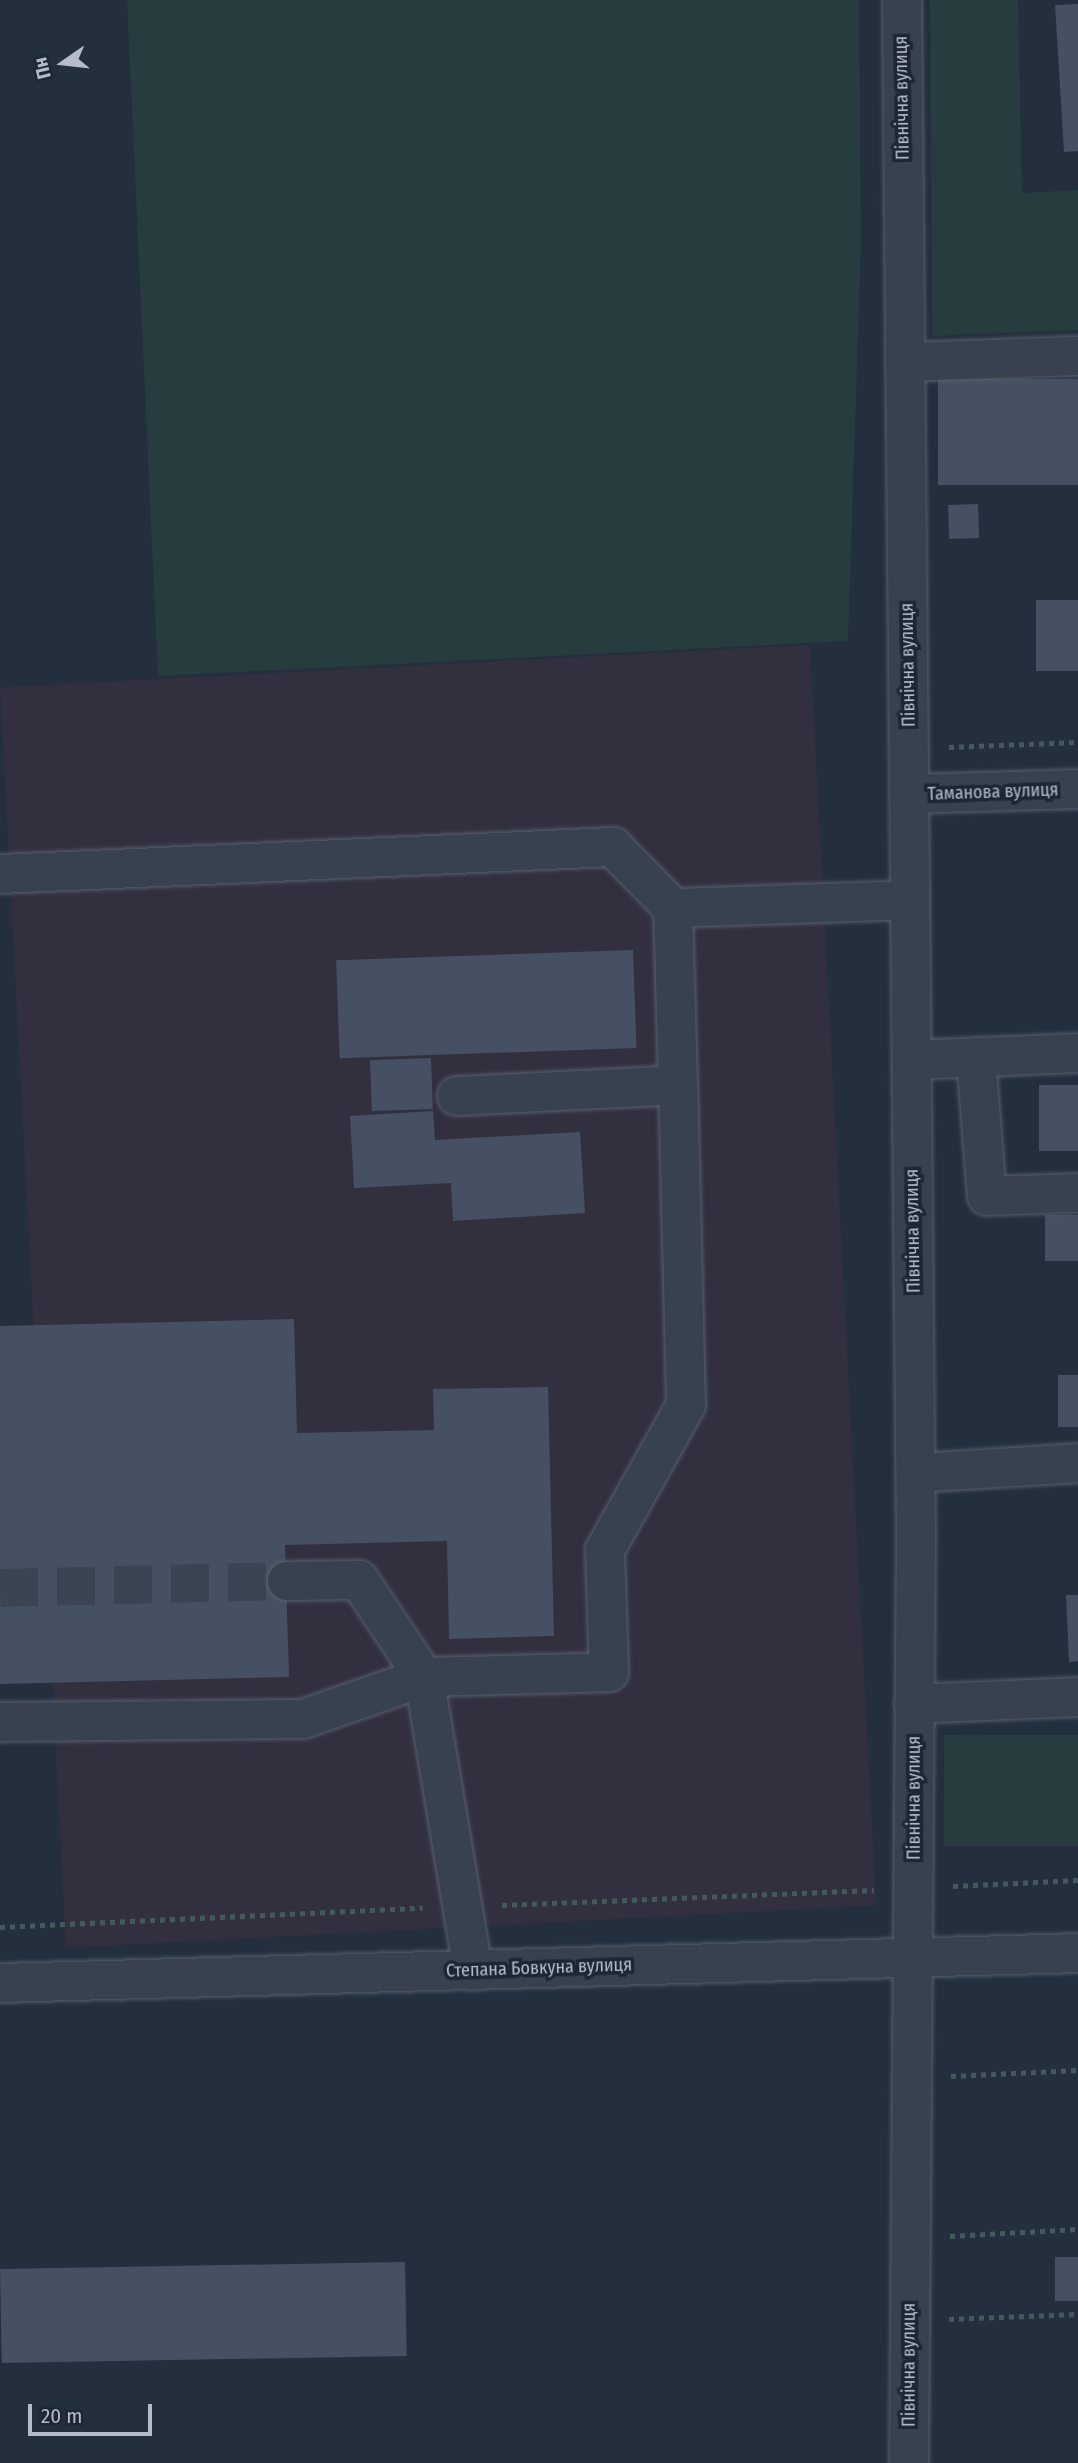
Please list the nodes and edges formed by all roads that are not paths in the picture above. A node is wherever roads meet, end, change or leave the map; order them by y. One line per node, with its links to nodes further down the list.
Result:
1 (902, 0): 3 (street, Північна вулиця)
2 (1078, 356): 3 (street)
3 (905, 362): 5 (street, Північна вулиця)
4 (1078, 789): 5 (street, Таманова вулиця)
5 (909, 794): 7 (street, Північна вулиця)
6 (0, 874): 8 (street)
7 (910, 900): 8 (street); 11 (street, Північна вулиця)
8 (673, 908): 12 (street)
9 (1078, 1053): 10 (street)
10 (976, 1057): 11 (street); 14 (street)
11 (912, 1060): 16 (street, Північна вулиця)
12 (678, 1085): 13 (street); 18 (street)
13 (457, 1096)
14 (1078, 1194)
15 (1078, 1463): 16 (street)
16 (916, 1472): 20 (street, Північна вулиця)
17 (286, 1581): 18 (street)
18 (424, 1677): 21 (street); 24 (street)
19 (1078, 1697): 20 (street)
20 (915, 1704): 23 (street, Північна вулиця)
21 (0, 1722)
22 (1078, 1953): 23 (street, Степана Бовкуна вулиця)
23 (913, 1957): 24 (street, Степана Бовкуна вулиця); 26 (street, Північна вулиця)
24 (472, 1970): 25 (street, Степана Бовкуна вулиця)
25 (0, 1983)
26 (909, 2463)

